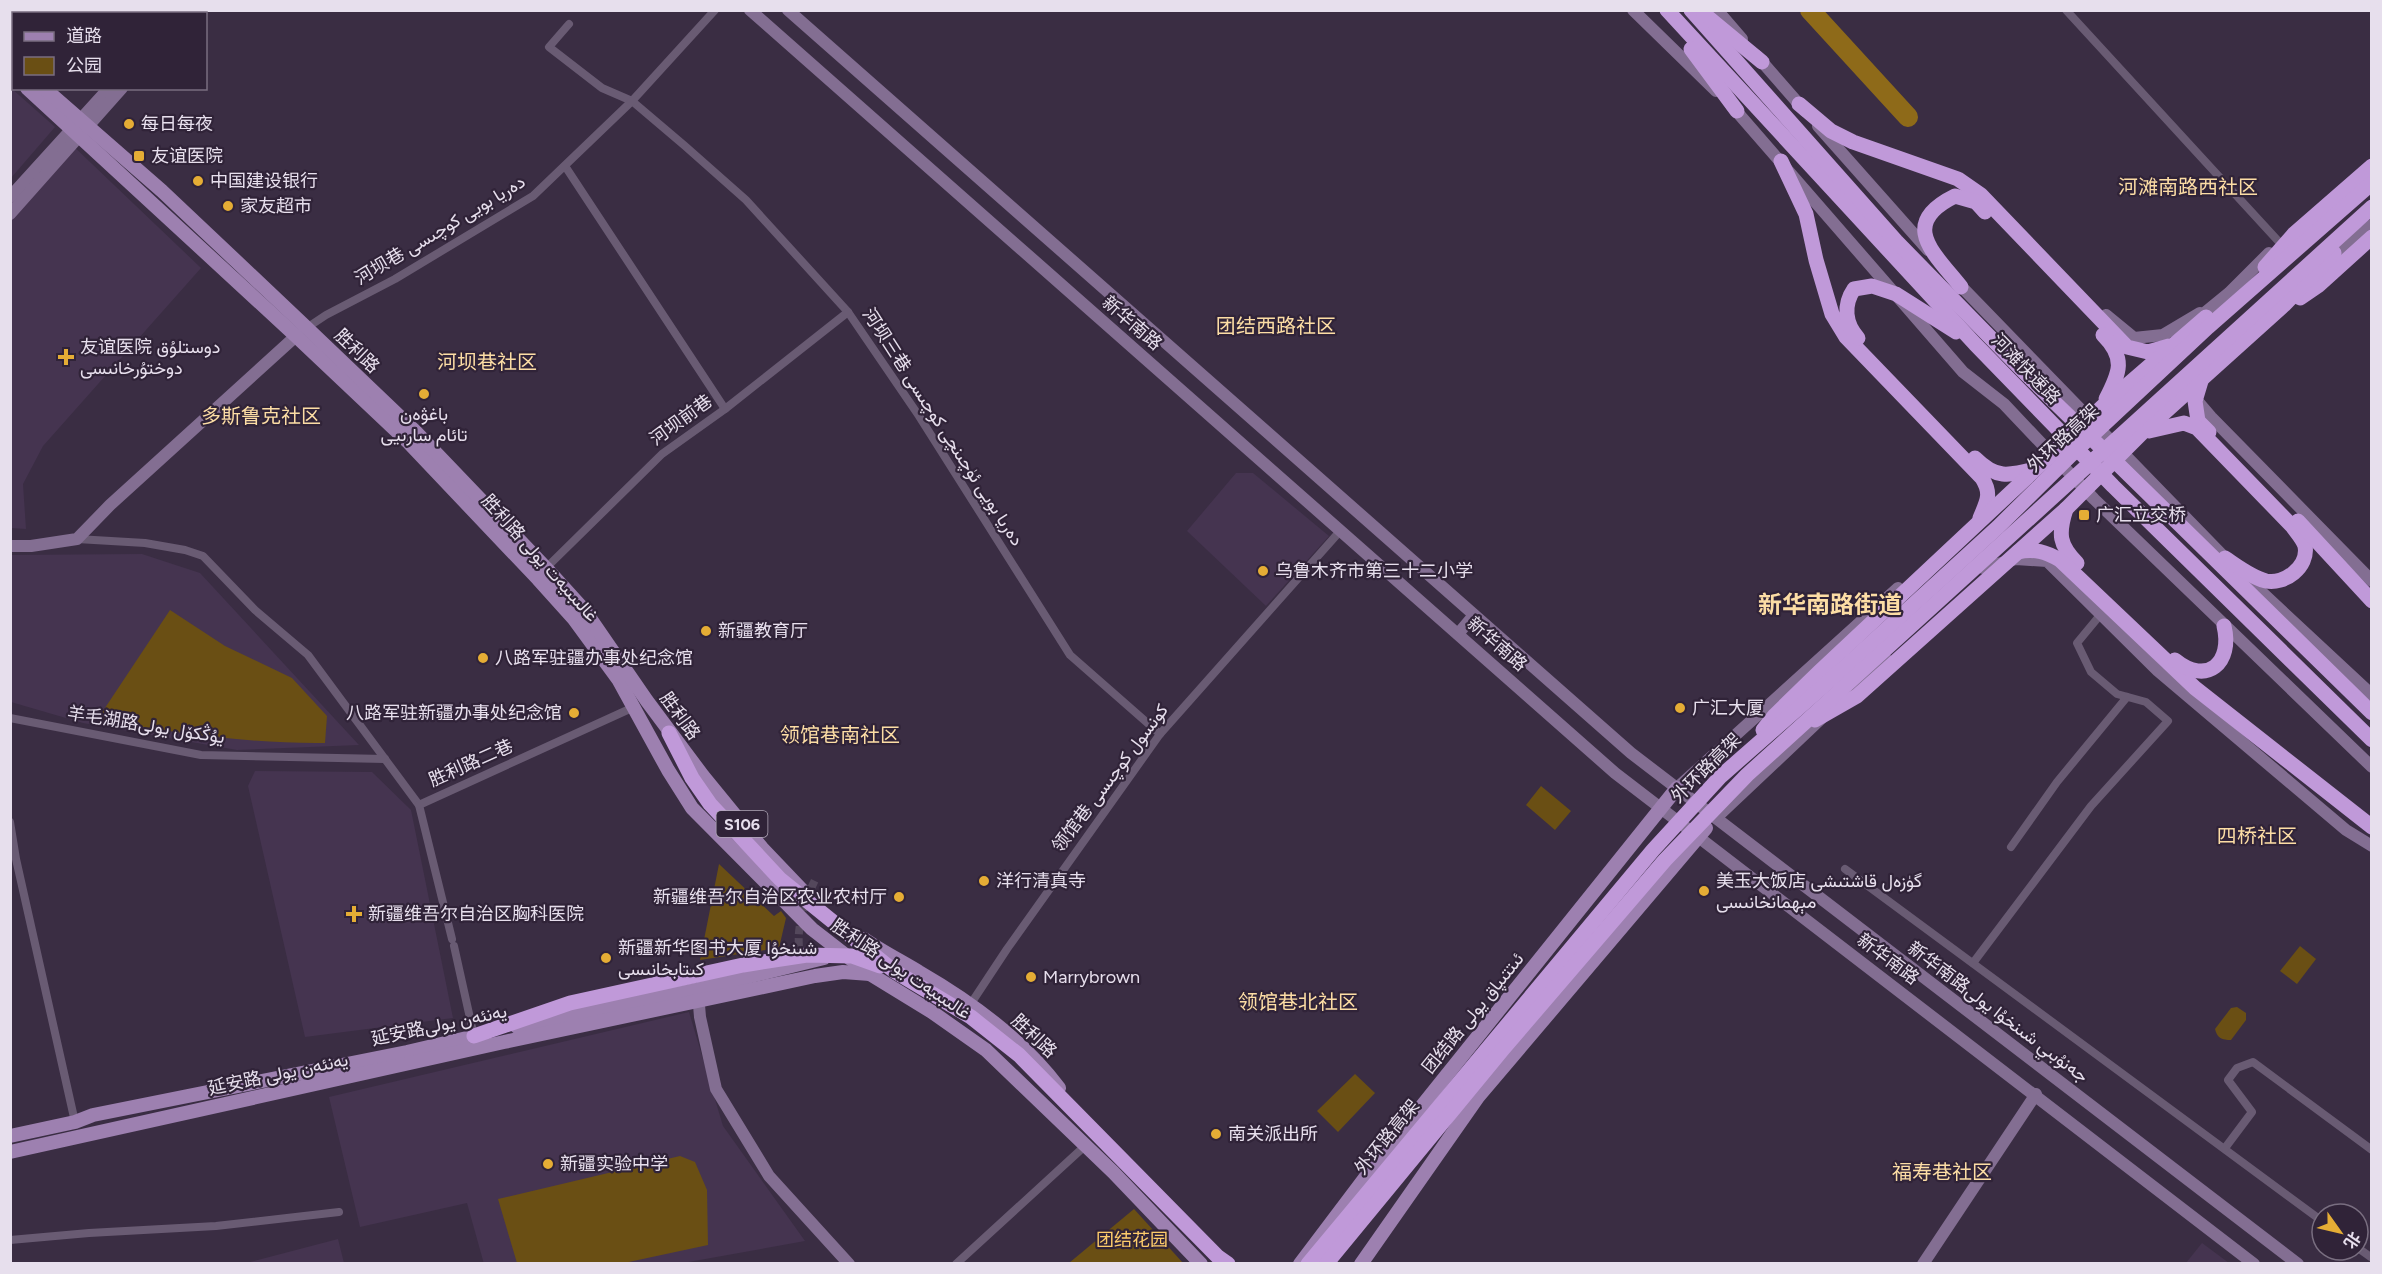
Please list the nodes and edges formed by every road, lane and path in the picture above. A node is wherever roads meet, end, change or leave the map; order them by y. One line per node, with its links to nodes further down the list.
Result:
1 (715, 10): 16 (street, 河坝巷 دەريا بويى كوچىسى)
2 (750, 10): 57 (street, 新华南路)
3 (788, 10): 67 (street, 新华南路)
4 (1633, 10): 18 (street)
5 (1665, 10): 18 (highway); 43 (highway, 河滩快速路)
6 (1691, 10): 73 (highway, 河滩快速路)
7 (1700, 10): 11 (highway)
8 (1717, 10): 11 (street)
9 (2066, 10): 34 (street)
10 (569, 24): 16 (street, 河坝三巷 دەريا بويى ئۈچىنچى كوچىسى)
11 (1762, 62): 17 (street)
12 (30, 90): 19 (main road, 胜利路)
13 (46, 90): 19 (main road, 胜利路)
14 (108, 90): 19 (street)
15 (120, 90): 19 (street)
16 (632, 101): 22 (street, 河坝巷 دەريا بويى كوچىسى); 39 (street, 河坝三巷 دەريا بويى ئۈچىنچى كوچىسى)
17 (1799, 104): 24 (highway); 36 (street)
18 (1737, 111): 21 (street)
19 (80, 128): 27 (street); 30 (street); 41 (main road, 胜利路)
20 (2372, 158): 34 (street)
21 (1781, 160): 37 (street); 42 (highway)
22 (565, 166): 41 (street, 河坝巷 دەريا بويى كوچىسى); 49 (street)
23 (2372, 166): 35 (highway)
24 (1931, 170): 28 (highway); 38 (street)
25 (2372, 178): 35 (highway)
26 (2372, 183): 79 (highway, 外环路高架)
27 (10, 197)
28 (1978, 199): 36 (highway); 44 (highway); 48 (highway)
29 (2372, 207): 77 (highway, 外环路高架)
30 (10, 214)
31 (2372, 214): 40 (highway)
32 (2372, 225): 46 (street)
33 (2372, 237): 40 (highway)
34 (2280, 243): 38 (street)
35 (2262, 270): 44 (highway)
36 (1961, 287): 47 (street)
37 (1896, 294): 42 (highway); 43 (highway); 51 (street)
38 (2217, 303): 47 (street)
39 (848, 312): 49 (street, 河坝前巷); 76 (street, 河坝三巷 دەريا بويى ئۈچىنچى كوچىسى)
40 (2272, 316): 45 (highway)
41 (301, 332): 58 (street); 62 (main road, 胜利路 / S106); 72 (main road, 胜利路 غالىبىيەت يولى / S106)
42 (1848, 333): 53 (highway); 56 (highway)
43 (1975, 344): 78 (highway, 河滩快速路)
44 (2172, 345): 48 (highway)
45 (2202, 379): 50 (highway); 65 (highway)
46 (2186, 388): 52 (street); 64 (street)
47 (2076, 405): 52 (street)
48 (2102, 407): 53 (highway)
49 (725, 409): 62 (street, 河坝前巷)
50 (2143, 432): 55 (highway); 61 (highway)
51 (2041, 444): 54 (street); 82 (street)
52 (2124, 454): 61 (street)
53 (2038, 468): 56 (highway)
54 (2094, 499): 63 (street); 68 (street)
55 (2066, 509): 60 (highway); 68 (highway)
56 (1975, 527): 79 (highway)
57 (1341, 530): 69 (street, 新华南路); 76 (street, 领馆巷 كونسول كوچىسى)
58 (77, 539): 59 (street); 80 (street)
59 (10, 546)
60 (2018, 552): 77 (highway); 87 (highway)
61 (2225, 558): 70 (street)
62 (546, 568): 75 (main road, 胜利路 / S106)
63 (1983, 568): 66 (street); 85 (street)
64 (2372, 581)
65 (2372, 600)
66 (2101, 614): 71 (street); 89 (street)
67 (1474, 615): 69 (street); 82 (street, 新华南路)
68 (2224, 626): 81 (street)
69 (1458, 634): 84 (street, 新华南路)
70 (2372, 695)
71 (2127, 697): 90 (street); 94 (street)
72 (634, 707): 83 (street, 胜利路二巷); 93 (main road, 胜利路 غالىبىيەت يولى / S106)
73 (2372, 714)
74 (10, 718): 80 (street, 羊毛湖路يۇڭكۆل يولى)
75 (669, 733): 92 (main road, 胜利路 / S106); 95 (highway)
76 (1160, 734): 98 (street, 领馆巷 كونسول كوچىسى)
77 (1792, 734): 107 (highway, 外环路高架)
78 (2372, 740)
79 (1744, 756): 111 (highway, 外环路高架)
80 (385, 759): 83 (street)
81 (2372, 767)
82 (1677, 788): 84 (main road, 团结路 ئىتتىپاق يولى); 85 (street, 新华南路جەنۇبىي شىنخۇا يولى)
83 (419, 805): 99 (street)
84 (1660, 807): 88 (street, 新华南路); 116 (main road, 团结路 ئىتتىپاق يولى)
85 (1716, 818): 88 (main road); 123 (street, 新华南路جەنۇبىي شىنخۇا يولى)
86 (10, 822): 101 (street)
87 (2371, 827)
88 (1698, 836): 100 (street, 新华南路); 120 (main road)
89 (2372, 846)
90 (2011, 847)
91 (1845, 869): 94 (street)
92 (875, 947): 93 (main road, 延安路يەنئەن يولى / S106); 98 (main road, 胜利路 / S106)
93 (842, 954): 96 (main road, 胜利路 غالىبىيەت يولى / S106); 97 (main road, 延安路يەنئەن يولى / S106)
94 (1973, 963): 104 (street)
95 (894, 971): 99 (highway); 115 (highway)
96 (870, 974): 97 (main road, 延安路 يەنئەن يولى / S106); 103 (main road, 胜利路 غالىبىيەت يولى / S106)
97 (698, 995): 99 (main road, 延安路يەنئەن يولى / S106); 106 (main road, 延安路 يەنئەن يولى / S106); 112 (street)
98 (970, 1005): 115 (main road, 胜利路 / S106)
99 (474, 1036): 101 (main road, 延安路يەنئەن يولى / S106)
100 (2036, 1095): 121 (street); 122 (street, 新华南路)
101 (75, 1122): 102 (main road, 延安路يەنئەن يولى / S106)
102 (10, 1136)
103 (1086, 1145): 113 (street); 114 (main road, 胜利路 غالىبىيەت يولى / S106)
104 (2225, 1148): 105 (street); 109 (street)
105 (2372, 1150)
106 (10, 1152)
107 (1400, 1175): 118 (highway, 外环路高架); 119 (highway)
108 (339, 1212): 110 (street)
109 (2310, 1212)
110 (10, 1240)
111 (1326, 1242): 116 (highway); 117 (highway, 外环路高架)
112 (849, 1263)
113 (956, 1263)
114 (1201, 1263)
115 (1229, 1263)
116 (1302, 1263)
117 (1308, 1263)
118 (1326, 1263)
119 (1341, 1263)
120 (1361, 1263)
121 (1923, 1263)
122 (2254, 1263)
123 (2298, 1263)

